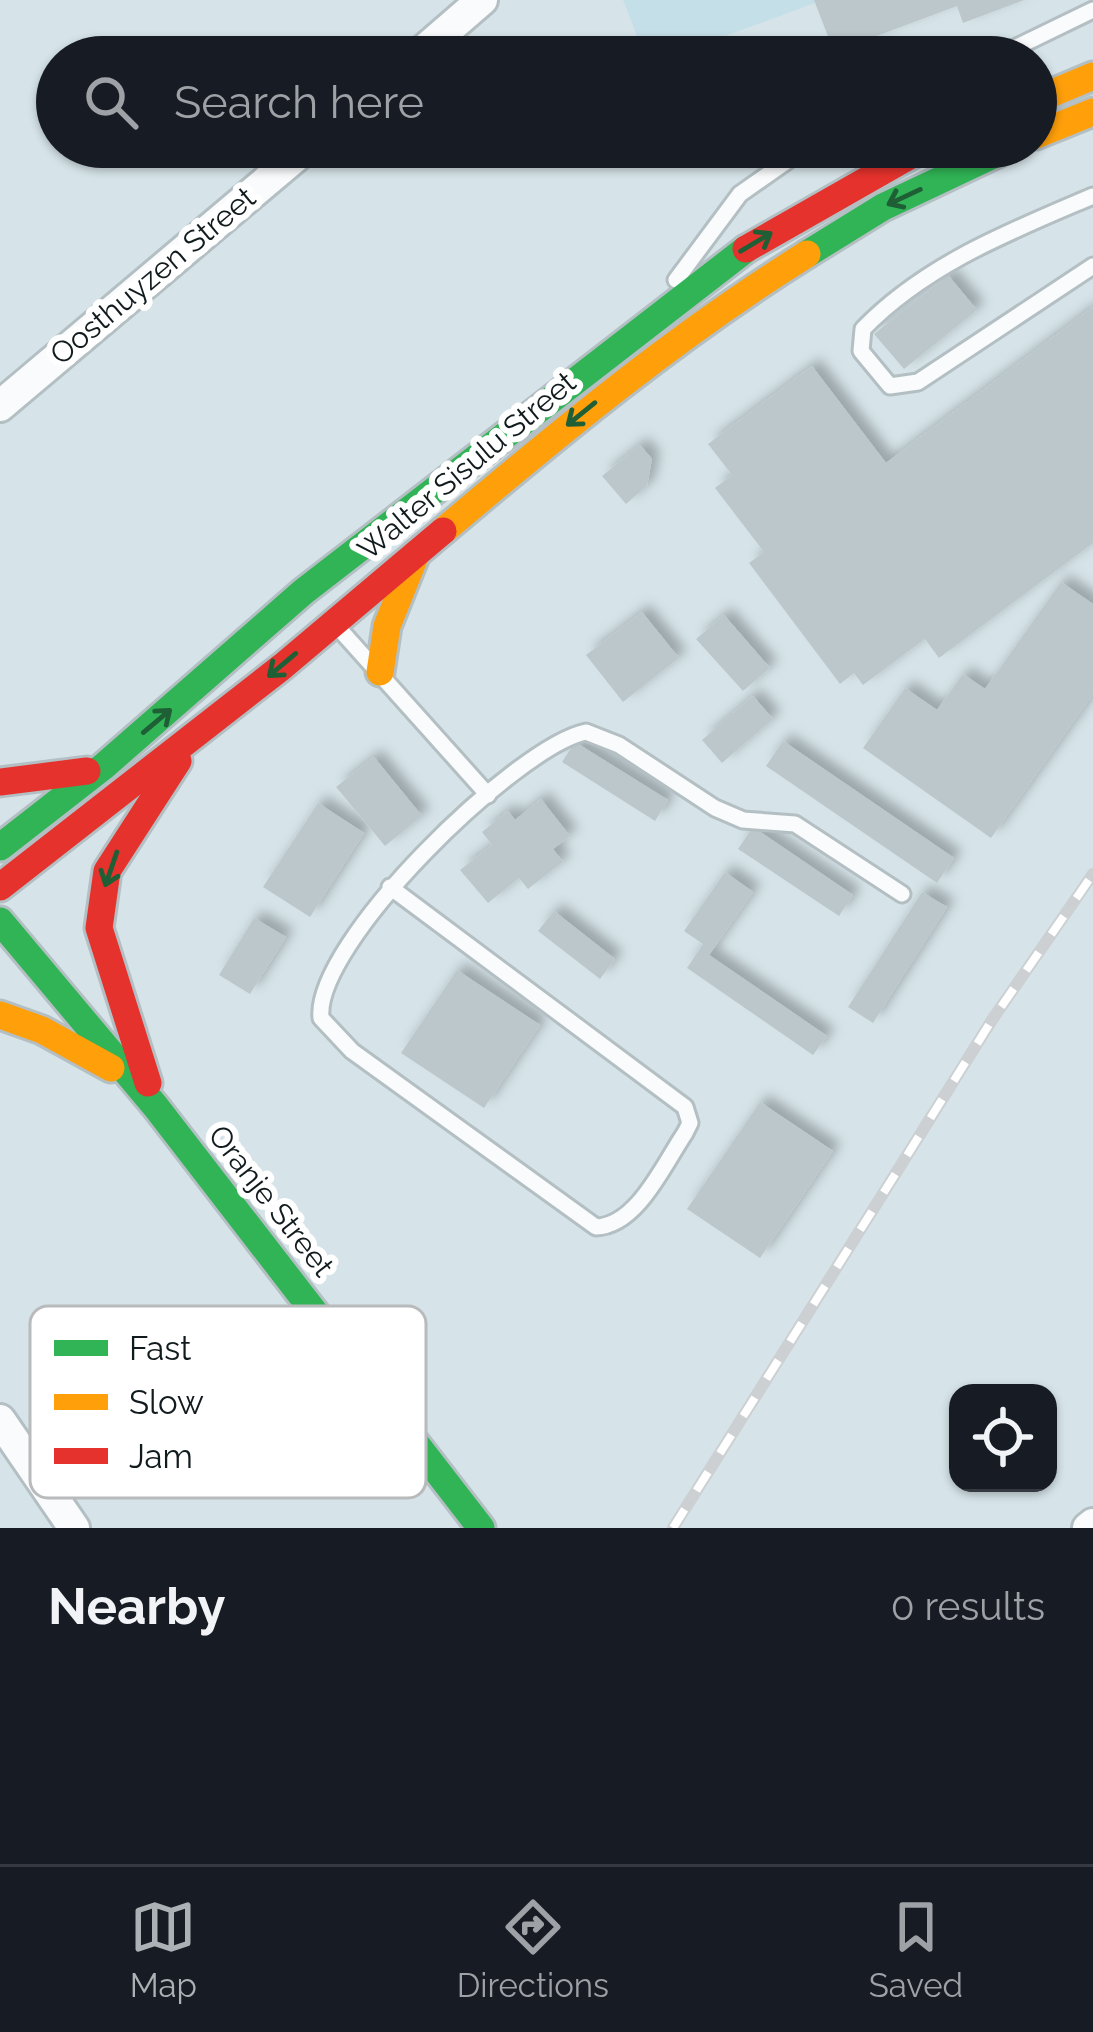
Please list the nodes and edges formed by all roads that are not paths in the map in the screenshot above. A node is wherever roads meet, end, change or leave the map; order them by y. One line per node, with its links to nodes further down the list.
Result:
1 (482, 0): 3 (street)
2 (1093, 10): 4 (lane)
3 (440, 36)
4 (1039, 36)
5 (1093, 76): 6 (main road)
6 (1057, 91)
7 (1093, 112): 8 (main road)
8 (1057, 127)
9 (282, 168): 16 (street, Oosthuyzen Street)
10 (777, 168): 15 (lane)
11 (888, 168): 15 (main road, Walter Sisulu Street, one-way to 11)
12 (966, 168): 17 (main road, Walter Sisulu Street, one-way to 17)
13 (1093, 196): 14 (lane)
14 (1093, 266)
15 (646, 321): 18 (main road, Walter Sisulu Street)
16 (0, 406)
17 (418, 548): 19 (main road, Walter Sisulu Street); 20 (main road)
18 (303, 592): 19 (lane); 22 (main road, Walter Sisulu Street, one-way to 18)
19 (332, 621): 20 (lane); 21 (main road, Walter Sisulu Street, one-way to 21)
20 (380, 672): 24 (lane)
21 (194, 735): 26 (main road, Walter Sisulu Street); 32 (main road, one-way to 32)
22 (104, 766): 23 (main road); 25 (main road, Walter Sisulu Street)
23 (0, 782)
24 (488, 795): 27 (lane); 28 (lane)
25 (0, 847)
26 (0, 887)
27 (390, 887): 27 (lane)
28 (902, 894)
29 (0, 921): 31 (main road, Oranje Street)
30 (0, 1015): 31 (main road)
31 (133, 1080): 32 (main road, Oranje Street)
32 (156, 1107): 33 (main road, Oranje Street)
33 (310, 1306)
34 (0, 1420): 36 (street)
35 (426, 1457): 39 (main road, Oranje Street)
36 (30, 1464)
37 (53, 1498): 38 (street)
38 (74, 1528)
39 (481, 1528)

